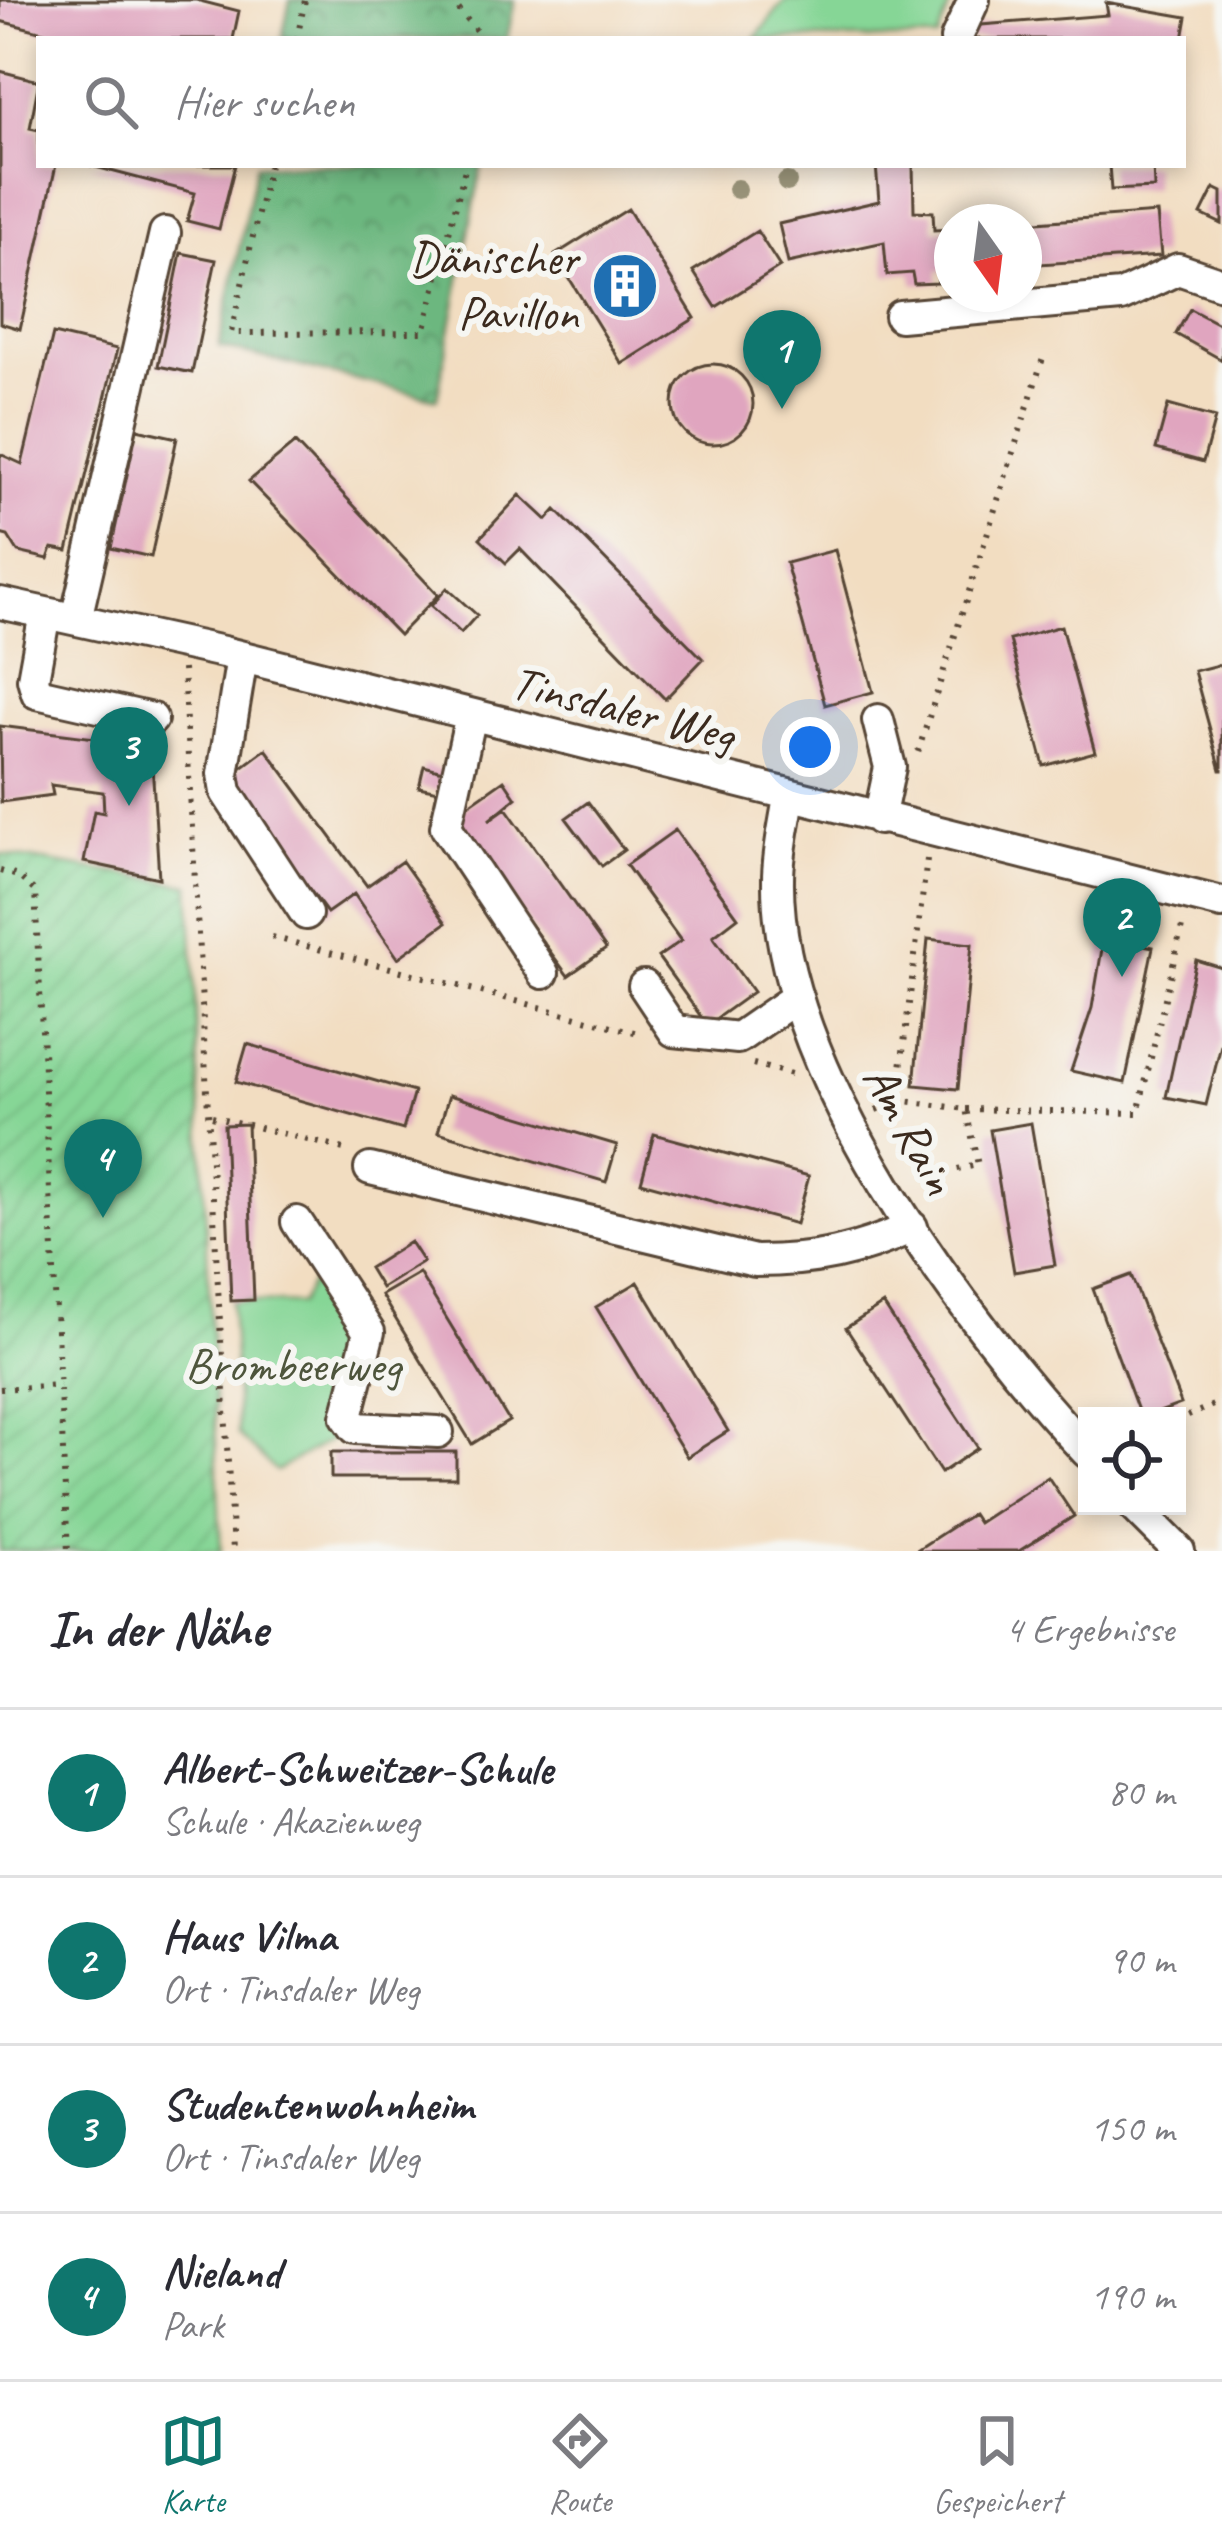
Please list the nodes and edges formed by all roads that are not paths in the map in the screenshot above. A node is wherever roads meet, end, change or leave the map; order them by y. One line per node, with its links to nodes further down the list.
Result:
1 (974, 0): 2 (street)
2 (957, 36)
3 (165, 233): 7 (street)
4 (1222, 284): 5 (street)
5 (900, 316)
6 (0, 603): 7 (street, Tinsdaler Weg)
7 (61, 616): 8 (street, Tinsdaler Weg); 10 (street)
8 (242, 657): 9 (street, Tinsdaler Weg); 15 (street)
9 (471, 716): 12 (street, Tinsdaler Weg); 16 (street)
10 (152, 719)
11 (878, 720): 13 (street)
12 (789, 797): 13 (street, Tinsdaler Weg); 18 (street, Am Rain)
13 (879, 820): 14 (street, Tinsdaler Weg)
14 (1222, 903)
15 (306, 914)
16 (543, 974)
17 (644, 986): 18 (street)
18 (797, 998): 21 (street, Am Rain)
19 (370, 1168): 21 (street)
20 (297, 1222): 22 (street)
21 (912, 1227): 23 (street, Am Rain)
22 (438, 1432)
23 (1078, 1442)
24 (1140, 1515): 25 (street)
25 (1159, 1546)

